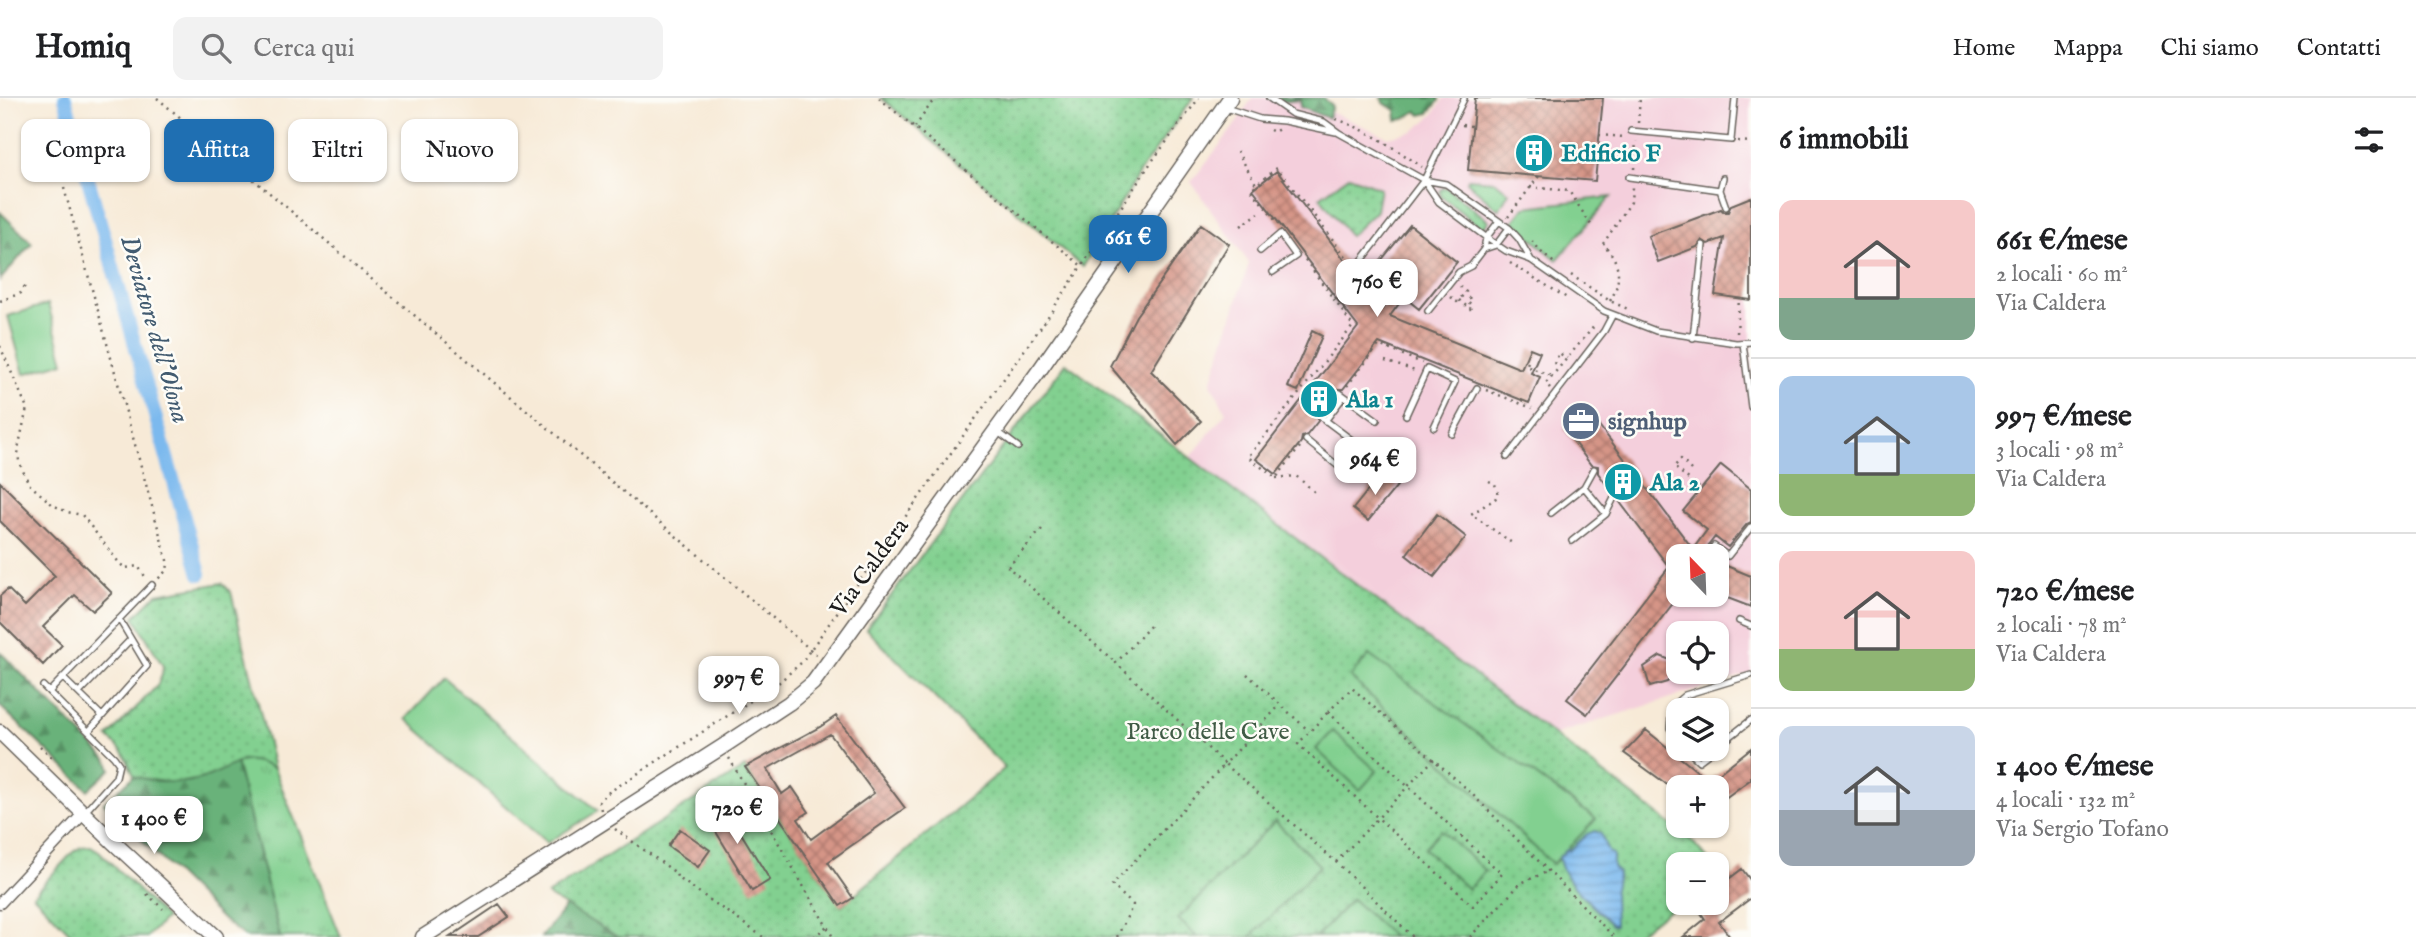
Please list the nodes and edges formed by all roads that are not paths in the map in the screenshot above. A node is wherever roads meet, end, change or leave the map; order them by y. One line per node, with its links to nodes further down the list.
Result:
1 (1269, 98): 5 (lane)
2 (1735, 98): 6 (lane)
3 (1464, 99): 9 (lane)
4 (1227, 102): 5 (lane); 33 (street, Via Caldera)
5 (1339, 133): 9 (lane)
6 (1634, 133)
7 (1723, 177): 10 (lane)
8 (1632, 178): 10 (lane)
9 (1424, 180): 12 (lane); 14 (lane); 21 (lane)
10 (1720, 190): 11 (lane)
11 (1726, 207)
12 (1499, 221): 13 (lane); 14 (lane)
13 (1509, 228): 15 (lane); 19 (lane)
14 (1486, 238): 15 (lane); 17 (lane)
15 (1496, 245): 17 (lane); 19 (lane)
16 (1703, 245): 24 (lane)
17 (1484, 249): 22 (lane)
18 (1260, 251): 20 (lane)
19 (1531, 260): 23 (lane)
20 (1273, 272)
21 (1379, 277)
22 (1428, 311)
23 (1612, 316): 24 (lane); 39 (lane)
24 (1693, 338): 26 (lane)
25 (1751, 342): 26 (lane)
26 (1743, 343): 30 (lane)
27 (1458, 375): 28 (lane)
28 (1455, 382): 31 (lane); 34 (lane)
29 (1480, 388): 35 (lane)
30 (1751, 407)
31 (1406, 415)
32 (1377, 420): 37 (lane)
33 (990, 427): 38 (lane); 70 (street, Via Caldera)
34 (1434, 427)
35 (1452, 434)
36 (1307, 439): 40 (lane)
37 (1357, 444)
38 (1018, 447)
39 (1507, 457)
40 (1338, 466)
41 (1594, 468): 42 (lane)
42 (1584, 487): 44 (lane); 45 (lane)
43 (1615, 496): 45 (lane)
44 (1551, 513)
45 (1606, 514): 47 (lane)
46 (1751, 527): 48 (lane)
47 (1572, 541)
48 (1729, 555)
49 (152, 585): 50 (lane)
50 (119, 619): 53 (lane); 55 (lane)
51 (1739, 621): 52 (lane)
52 (1751, 626)
53 (130, 640): 58 (lane); 60 (lane)
54 (1751, 675): 59 (lane)
55 (62, 678): 57 (lane); 58 (lane)
56 (43, 686): 57 (lane)
57 (49, 692): 62 (lane)
58 (79, 693): 60 (lane)
59 (1681, 698)
60 (102, 716): 62 (lane)
61 (1751, 720): 64 (lane)
62 (89, 731): 65 (lane)
63 (0, 732): 65 (street)
64 (1729, 738)
65 (84, 813): 66 (street); 67 (street)
66 (0, 903)
67 (200, 923): 68 (street); 69 (street)
68 (210, 937)
69 (216, 937)
70 (423, 937)

